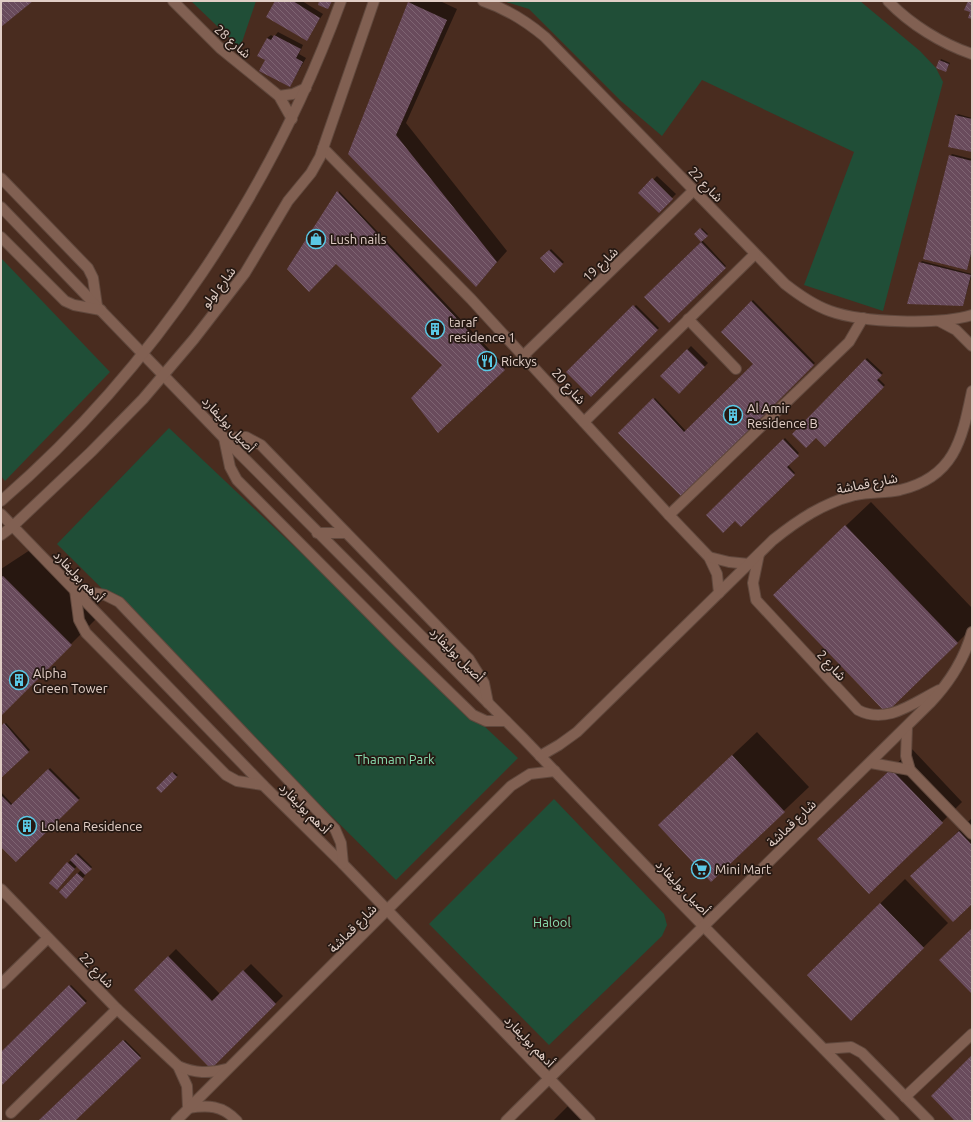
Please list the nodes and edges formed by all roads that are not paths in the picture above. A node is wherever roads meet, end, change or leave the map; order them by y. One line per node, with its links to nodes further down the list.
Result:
1 (173, 1): 8 (street, شارع 28)
2 (342, 1): 7 (street, شارع لولو)
3 (374, 1): 10 (street, شارع لولو)
4 (483, 1): 12 (street, شارع 22)
5 (888, 1): 6 (street)
6 (972, 54)
7 (306, 88): 8 (street); 9 (street, شارع لولو)
8 (279, 96): 9 (street, شارع 28)
9 (292, 119): 22 (street, شارع لولو)
10 (323, 148): 23 (street, شارع 20); 25 (street, شارع لولو)
11 (1, 178): 16 (street)
12 (694, 190): 15 (street, شارع 22); 23 (street, شارع 19)
13 (1, 207): 16 (street, أصيل بوليفارد)
14 (1, 237): 16 (street)
15 (755, 254): 18 (street, شارع 22); 19 (street)
16 (99, 308): 22 (street, أصيل بوليفارد)
17 (972, 315): 20 (street, شارع 22)
18 (863, 318): 20 (street, شارع 22); 31 (street)
19 (688, 320): 24 (street); 27 (street)
20 (939, 322): 21 (street, شارع 22)
21 (972, 346)
22 (142, 353): 25 (street, أصيل بوليفارد); 29 (street, شارع لولو)
23 (523, 356): 27 (street, شارع 20)
24 (736, 369)
25 (163, 374): 28 (street, أصيل بوليفارد); 32 (street, شارع لولو)
26 (972, 392): 36 (street, شارع قماشة)
27 (584, 422): 31 (street, شارع 20)
28 (224, 438): 33 (street); 34 (street, أصيل بوليفارد); 44 (street)
29 (1, 501)
30 (1, 514): 32 (street, أدهم بوليفارد)
31 (669, 515): 37 (street, شارع 20)
32 (13, 526): 35 (street, شارع لولو); 39 (street, أدهم بوليفارد)
33 (346, 532): 34 (street); 43 (street)
34 (317, 533): 43 (street, أصيل بوليفارد)
35 (1, 535)
36 (759, 554): 38 (street, شارع قماشة); 42 (street, شارع 2)
37 (710, 557): 38 (street); 40 (street, شارع 20)
38 (749, 564): 40 (street, شارع قماشة)
39 (75, 590): 50 (street, أدهم بوليفارد); 50 (street); 52 (street)
40 (719, 593): 46 (street, شارع قماشة)
41 (972, 632): 42 (street, شارع قماشة)
42 (946, 686): 45 (street, شارع قماشة)
43 (488, 703): 44 (street, أصيل بوليفارد)
44 (506, 721): 46 (street, أصيل بوليفارد)
45 (907, 727): 47 (street, شارع قماشة); 48 (street)
46 (540, 756): 49 (street, أصيل بوليفارد)
47 (871, 763): 48 (street); 55 (street, شارع قماشة)
48 (910, 770): 51 (street)
49 (555, 771): 54 (street, شارع قماشة); 55 (street, أصيل بوليفارد)
50 (263, 785): 52 (street, أدهم بوليفارد)
51 (972, 834)
52 (343, 864): 54 (street, أدهم بوليفارد)
53 (1, 890): 56 (street, شارع 22)
54 (388, 911): 62 (street, شارع قماشة); 63 (street, أدهم بوليفارد)
55 (703, 926): 60 (street, أصيل بوليفارد); 63 (street, شارع قماشة)
56 (48, 938): 57 (street); 58 (street, شارع 22)
57 (1, 984)
58 (116, 1009): 61 (street, شارع 22); 66 (street)
59 (972, 1034): 64 (street)
60 (824, 1049): 64 (street); 71 (street, أصيل بوليفارد)
61 (178, 1066): 62 (street, شارع 22); 65 (street, شارع 22)
62 (227, 1069): 65 (street, شارع قماشة)
63 (549, 1079): 69 (street, شارع قماشة); 70 (street, أدهم بوليفارد)
64 (905, 1097): 72 (street)
65 (188, 1108): 67 (street, شارع قماشة); 68 (street)
66 (11, 1113)
67 (176, 1121)
68 (237, 1121)
69 (506, 1121)
70 (590, 1121)
71 (894, 1121)
72 (929, 1121)

